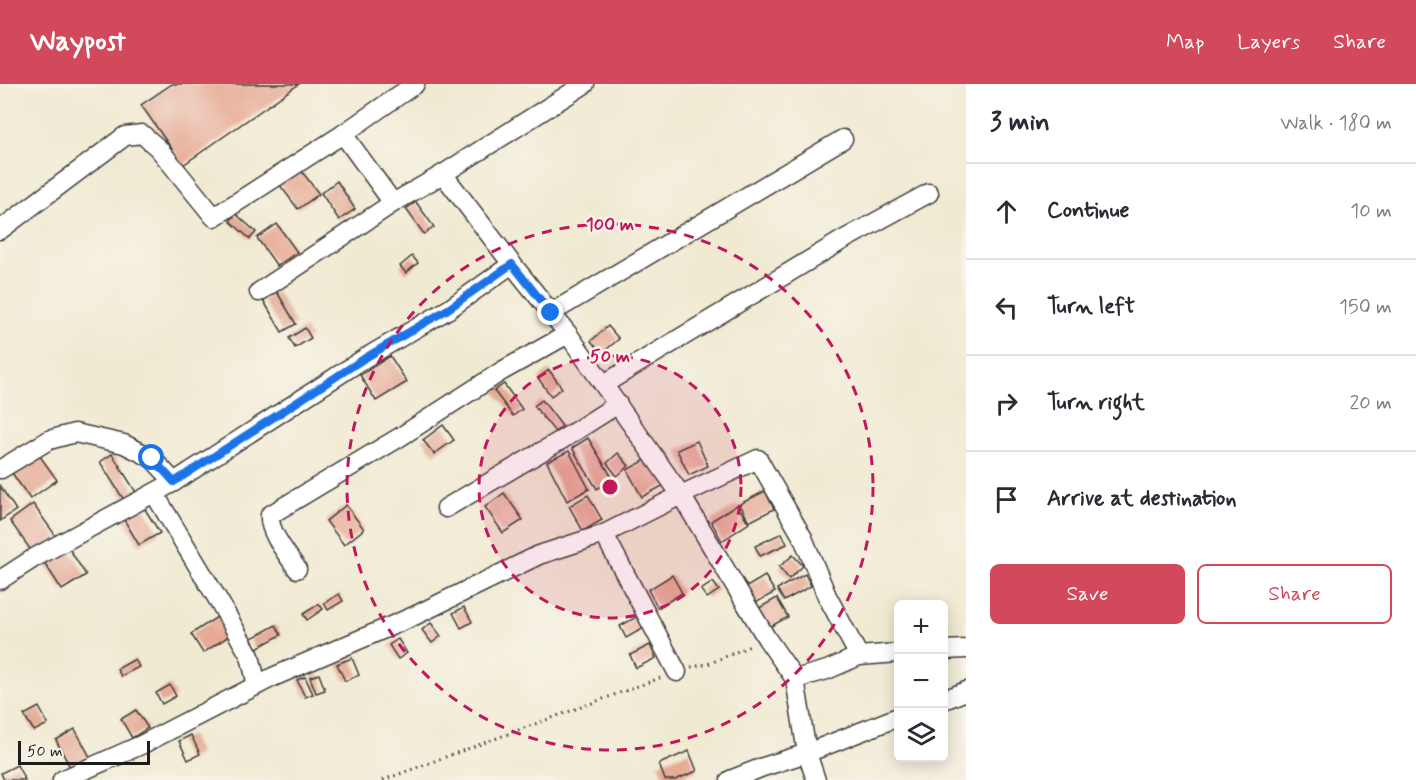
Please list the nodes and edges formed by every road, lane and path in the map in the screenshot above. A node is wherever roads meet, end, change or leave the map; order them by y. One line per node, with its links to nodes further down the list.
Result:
1 (415, 84): 3 (street)
2 (585, 84): 5 (street)
3 (343, 134): 7 (street); 8 (street)
4 (843, 140): 11 (street)
5 (443, 174): 7 (street); 9 (street)
6 (929, 193): 13 (street)
7 (393, 203): 10 (street)
8 (0, 230)
9 (512, 264): 11 (street); 16 (street)
10 (259, 292)
11 (551, 313): 12 (street)
12 (568, 334): 13 (street); 21 (street)
13 (604, 384): 14 (street)
14 (618, 404): 18 (street); 19 (street)
15 (1, 469): 16 (street)
16 (174, 482): 17 (street)
17 (154, 493): 22 (street); 30 (street)
18 (681, 495): 20 (street); 23 (street); 27 (street)
19 (446, 508)
20 (604, 534): 28 (street); 30 (street)
21 (297, 568)
22 (0, 580)
23 (767, 639): 28 (path); 29 (street)
24 (966, 649): 25 (street)
25 (948, 650)
26 (894, 653): 27 (street)
27 (859, 656): 29 (street)
28 (677, 672): 36 (path)
29 (795, 679): 34 (street)
30 (257, 685): 35 (street)
31 (966, 691): 32 (street)
32 (948, 698)
33 (894, 719): 34 (street)
34 (807, 753): 37 (street); 38 (street)
35 (62, 780)
36 (383, 780)
37 (730, 780)
38 (816, 780)

